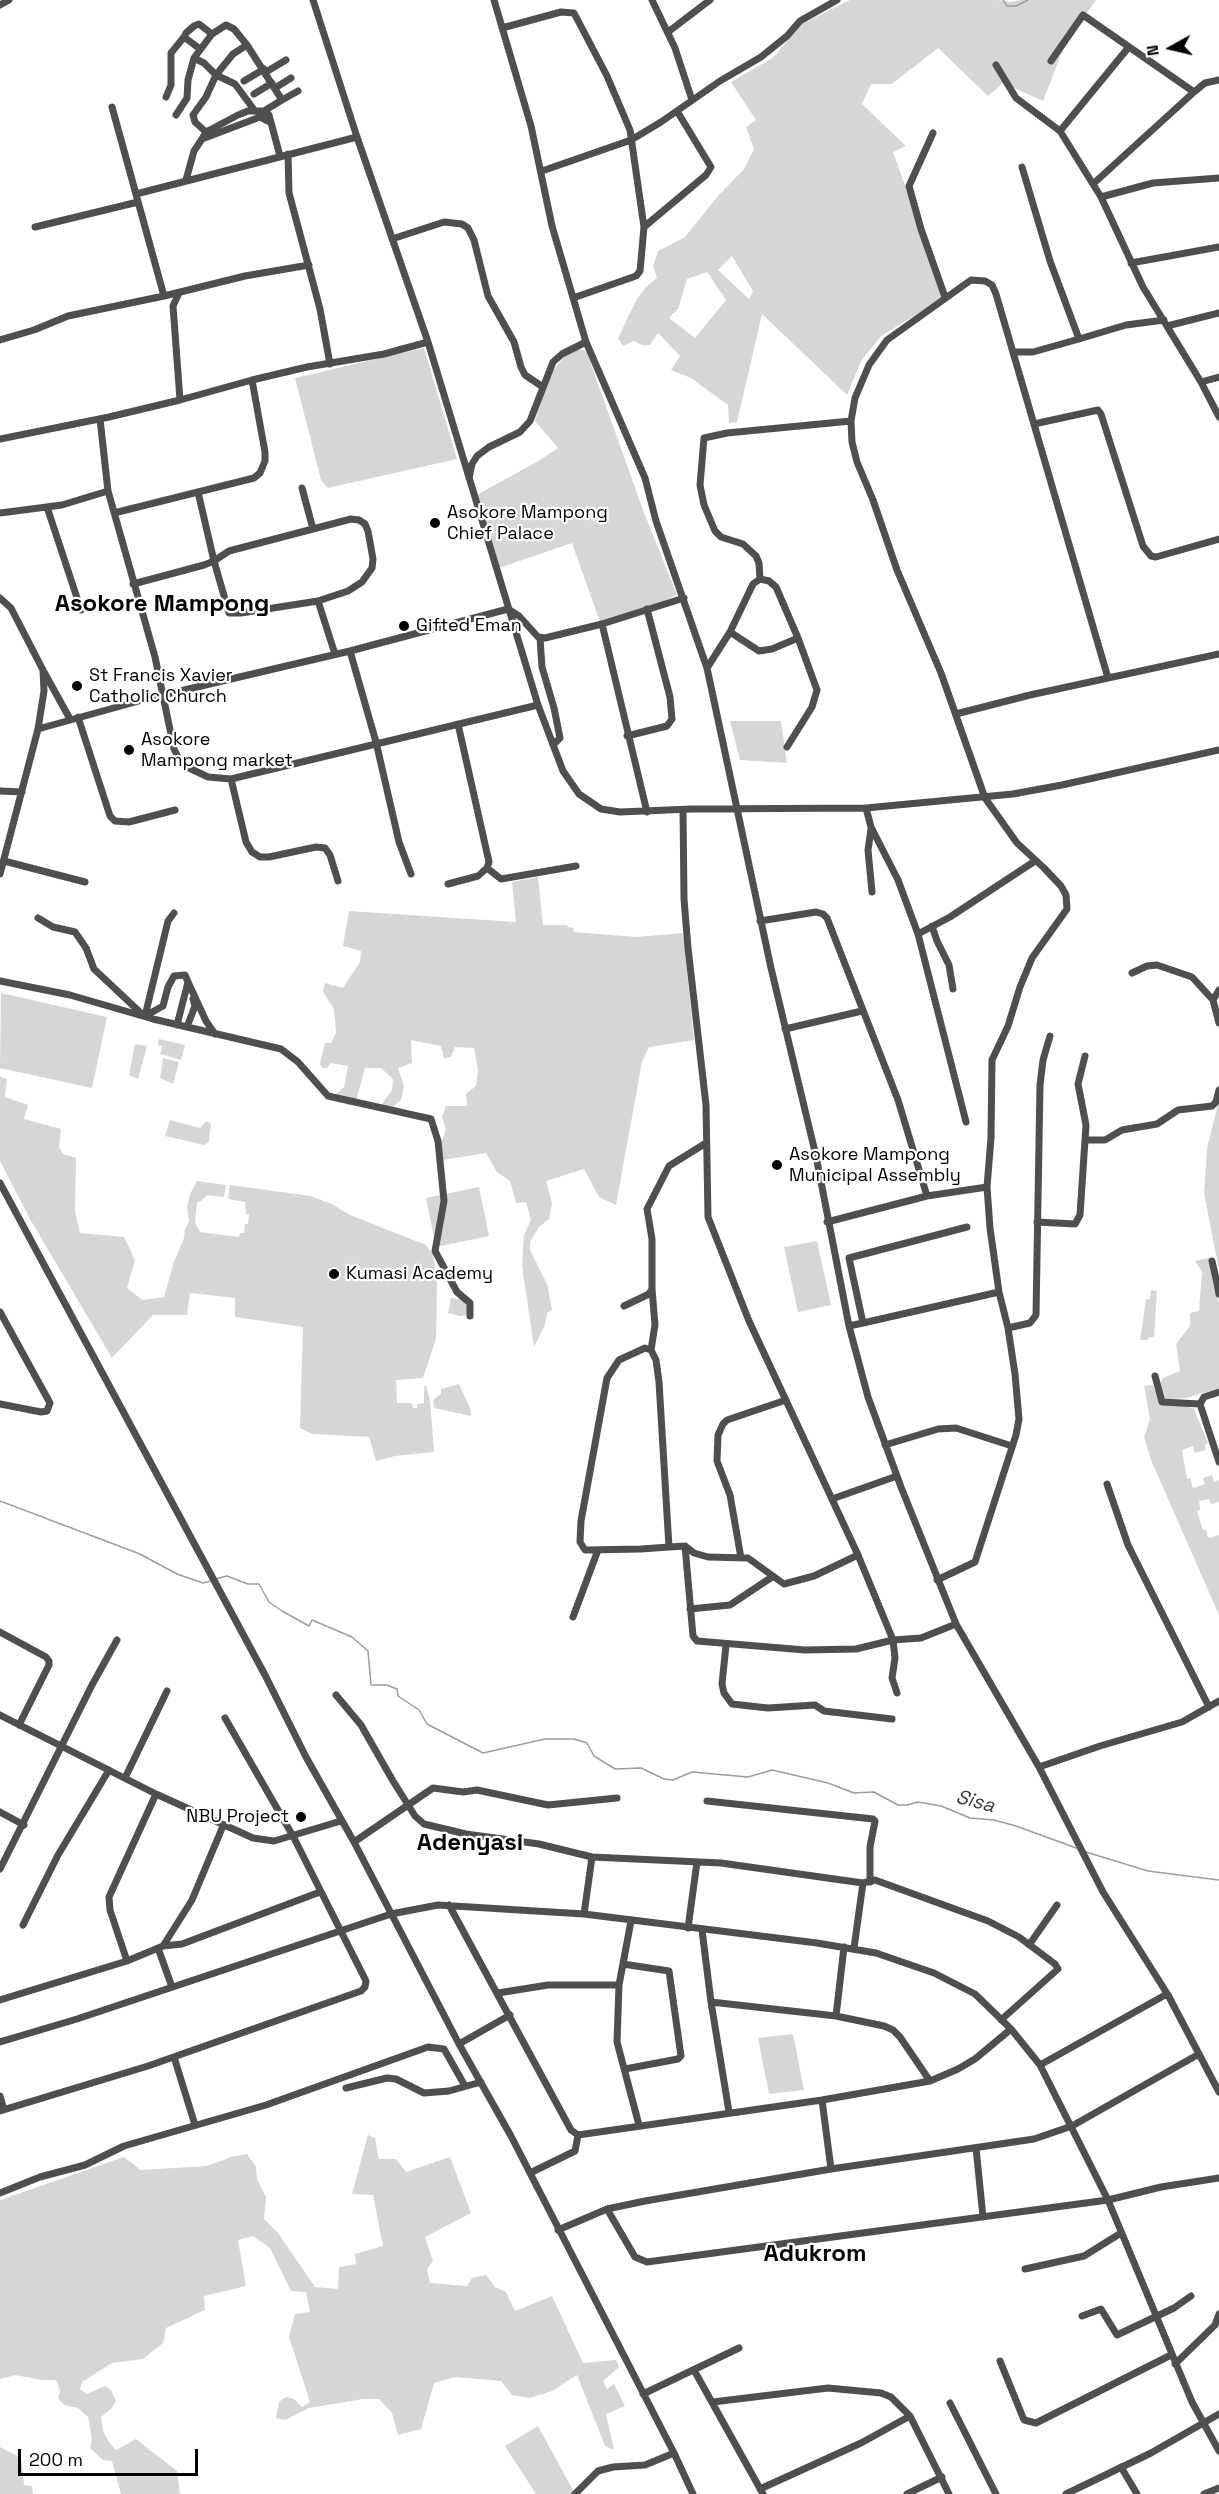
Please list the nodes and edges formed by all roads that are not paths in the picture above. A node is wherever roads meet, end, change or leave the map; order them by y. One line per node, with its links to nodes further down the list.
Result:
1 (9, 0): 7 (street)
2 (314, 0): 43 (street)
3 (494, 0): 8 (street)
4 (652, 0): 9 (street)
5 (710, 0): 9 (street)
6 (837, 0): 30 (street)
7 (0, 5)
8 (502, 28): 44 (street); 48 (street)
9 (668, 32): 30 (street)
10 (212, 34): 11 (street); 12 (street); 14 (street)
11 (184, 37): 14 (street); 28 (street)
12 (248, 45): 19 (street); 20 (street)
13 (1128, 48): 17 (street); 26 (street); 40 (street)
14 (200, 49): 15 (street)
15 (194, 58): 20 (street); 31 (street)
16 (286, 60): 19 (street)
17 (1051, 61)
18 (996, 65): 40 (street)
19 (265, 71): 23 (street); 24 (street)
20 (216, 75): 33 (street); 37 (street)
21 (291, 78): 24 (street)
22 (1219, 80): 26 (street)
23 (244, 81)
24 (274, 86): 27 (street); 29 (street)
25 (298, 91): 29 (street)
26 (1194, 92): 51 (street)
27 (254, 94)
28 (166, 98)
29 (282, 100): 34 (street)
30 (692, 100): 35 (street)
31 (183, 106): 36 (street); 37 (street)
32 (112, 107): 52 (street)
33 (255, 111): 34 (street); 39 (street)
34 (264, 111): 38 (street)
35 (677, 111): 44 (street); 56 (street)
36 (176, 115)
37 (193, 115): 42 (street)
38 (270, 122): 39 (street); 46 (street)
39 (222, 127): 42 (street)
40 (1060, 130): 51 (street)
41 (933, 133): 63 (street)
42 (204, 135): 50 (street)
43 (357, 137): 45 (street); 57 (street)
44 (631, 140): 48 (street); 56 (street)
45 (288, 154): 46 (street); 60 (street)
46 (280, 156): 50 (street)
47 (1022, 167): 67 (street)
48 (542, 171): 64 (street)
49 (1219, 178): 53 (street)
50 (186, 180): 52 (street)
51 (1093, 184): 53 (street)
52 (136, 194): 54 (street)
53 (1101, 197): 59 (street)
54 (138, 202): 55 (street); 62 (street)
55 (35, 227)
56 (644, 227): 64 (street)
57 (392, 239): 69 (street); 76 (street)
58 (1219, 247): 59 (street)
59 (1131, 263): 66 (street)
60 (309, 265): 61 (street); 72 (street)
61 (179, 293): 62 (street); 77 (street)
62 (164, 296): 68 (street)
63 (945, 297): 71 (street); 80 (street)
64 (573, 298): 70 (street)
65 (1219, 313): 66 (street)
66 (1166, 323): 67 (street); 75 (street)
67 (1079, 339): 71 (street)
68 (0, 340)
69 (428, 342): 72 (street); 83 (street)
70 (586, 342): 76 (street); 96 (street)
71 (1013, 352): 81 (street)
72 (330, 364): 74 (street)
73 (1219, 377): 75 (street)
74 (252, 380): 77 (street); 86 (street)
75 (1201, 382): 78 (street)
76 (543, 387): 83 (street)
77 (180, 400): 79 (street)
78 (1219, 417)
79 (100, 419): 82 (street); 85 (street)
80 (851, 421): 93 (street); 113 (street)
81 (1034, 424): 91 (street); 110 (street)
82 (0, 439)
83 (469, 480): 98 (street)
84 (303, 488): 90 (street)
85 (108, 491): 87 (street); 89 (street)
86 (198, 492): 89 (street); 92 (street)
87 (47, 507): 88 (street); 100 (street)
88 (0, 513)
89 (114, 513): 94 (street)
90 (313, 529): 92 (street); 97 (street)
91 (1219, 539)
92 (214, 561): 94 (street); 97 (street)
93 (760, 579): 102 (street); 104 (street)
94 (134, 584): 111 (street)
95 (0, 598): 109 (street)
96 (684, 598): 99 (street); 108 (street)
97 (318, 601): 106 (street)
98 (508, 609): 103 (street); 105 (street); 112 (street)
99 (647, 609): 101 (street); 117 (street)
100 (81, 610)
101 (602, 624): 103 (street); 117 (street)
102 (730, 632): 104 (street); 108 (street)
103 (540, 638): 119 (street)
104 (798, 638): 120 (street)
105 (350, 651): 106 (street); 118 (street)
106 (335, 654): 111 (street)
107 (1219, 654): 110 (street)
108 (707, 668): 126 (street)
109 (43, 670): 114 (street); 116 (street)
110 (1108, 678): 113 (street)
111 (162, 695): 114 (street); 122 (street)
112 (538, 705): 115 (street); 119 (street)
113 (956, 714): 125 (street)
114 (74, 718): 116 (street); 128 (street)
115 (458, 724): 118 (street); 136 (street)
116 (38, 729): 124 (street)
117 (627, 736): 130 (street)
118 (376, 742): 122 (street); 138 (street)
119 (553, 745): 130 (street)
120 (787, 747)
121 (1219, 750): 125 (street)
122 (231, 779): 139 (street)
123 (0, 791): 124 (street)
124 (22, 792): 132 (street)
125 (985, 798): 127 (street); 134 (street)
126 (735, 808): 127 (street); 129 (street); 145 (street)
127 (866, 808): 131 (street)
128 (175, 810)
129 (683, 810): 130 (street); 168 (street)
130 (646, 812)
131 (871, 827): 142 (street); 147 (street)
132 (4, 844): 133 (street)
133 (4, 861): 137 (street); 140 (street)
134 (1035, 861): 146 (street); 170 (street)
135 (576, 866): 136 (street)
136 (487, 868): 141 (street)
137 (0, 874)
138 (411, 874)
139 (338, 880)
140 (85, 882)
141 (448, 884)
142 (872, 892)
143 (174, 913): 156 (street)
144 (38, 918): 156 (street)
145 (760, 921): 155 (street); 161 (street)
146 (932, 926): 147 (street); 151 (street)
147 (918, 934): 166 (street)
148 (1132, 973): 153 (street)
149 (0, 981): 156 (street)
150 (188, 982): 154 (street); 159 (street); 160 (street); 162 (street)
151 (953, 989)
152 (1219, 990): 153 (street)
153 (1213, 1000): 158 (street)
154 (163, 1006): 156 (street); 157 (street)
155 (862, 1011): 161 (street); 171 (street)
156 (145, 1017): 157 (street)
157 (160, 1020): 159 (street)
158 (1219, 1023)
159 (177, 1025): 160 (street)
160 (187, 1027): 162 (street)
161 (785, 1029): 172 (street)
162 (215, 1034): 184 (street)
163 (1050, 1036): 173 (street)
164 (1085, 1056): 167 (street)
165 (1219, 1090): 167 (street)
166 (966, 1122)
167 (1085, 1140): 173 (street)
168 (706, 1143): 179 (street); 191 (street)
169 (0, 1184): 232 (street)
170 (987, 1187): 171 (street); 180 (street)
171 (927, 1196): 172 (street)
172 (827, 1222): 177 (street)
173 (1037, 1222): 187 (street)
174 (967, 1227): 175 (street)
175 (849, 1258): 177 (street); 185 (street)
176 (1212, 1261): 178 (street)
177 (836, 1262): 186 (street)
178 (1218, 1283): 181 (street)
179 (652, 1289): 182 (street); 188 (street)
180 (999, 1292): 185 (street); 187 (street)
181 (1219, 1294)
182 (624, 1305)
183 (0, 1312): 192 (street)
184 (470, 1316)
185 (862, 1323): 186 (street)
186 (849, 1326): 194 (street)
187 (1008, 1328): 195 (street)
188 (651, 1350): 201 (street); 202 (street)
189 (1155, 1376): 193 (street)
190 (1219, 1392): 193 (street)
191 (786, 1400): 199 (street); 204 (street)
192 (0, 1404)
193 (1200, 1404): 196 (street)
194 (885, 1445): 195 (street); 197 (street)
195 (1012, 1446): 206 (street)
196 (1219, 1462)
197 (897, 1476): 199 (street); 206 (street)
198 (1107, 1484): 218 (street)
199 (832, 1499): 203 (street)
200 (685, 1546): 201 (street); 204 (street); 207 (street)
201 (669, 1547): 202 (street)
202 (598, 1550): 208 (street)
203 (858, 1555): 205 (street); 212 (street)
204 (741, 1558): 205 (street)
205 (772, 1577): 207 (street)
206 (937, 1580): 209 (street)
207 (690, 1609): 213 (street)
208 (573, 1617)
209 (956, 1624): 212 (street); 224 (street)
210 (0, 1632): 222 (street)
211 (117, 1640): 223 (street)
212 (892, 1640): 213 (street); 215 (street)
213 (726, 1645): 221 (street)
214 (167, 1691): 226 (street)
215 (897, 1693)
216 (336, 1695): 230 (street)
217 (1219, 1702): 218 (street)
218 (1209, 1707): 224 (street)
219 (0, 1715): 222 (street)
220 (225, 1718): 235 (street)
221 (892, 1719)
222 (19, 1725): 223 (street)
223 (62, 1747): 225 (street); 233 (street)
224 (1039, 1767): 260 (street)
225 (109, 1770): 226 (street); 247 (street)
226 (125, 1778): 227 (street)
227 (156, 1794): 234 (street); 255 (street)
228 (617, 1798): 230 (street)
229 (707, 1801): 240 (street)
230 (408, 1805): 236 (street); 237 (street)
231 (0, 1812): 233 (street)
232 (341, 1821): 235 (street); 236 (street)
233 (24, 1825): 239 (street)
234 (223, 1826): 235 (street); 252 (street)
235 (293, 1836): 241 (street)
236 (354, 1842): 244 (street)
237 (592, 1857): 238 (street); 245 (street)
238 (697, 1862): 240 (street); 248 (street)
239 (0, 1869)
240 (867, 1882): 251 (street); 254 (street)
241 (320, 1892): 249 (street); 252 (street)
242 (449, 1905): 244 (street); 245 (street); 259 (street)
243 (1057, 1905): 251 (street)
244 (391, 1914): 249 (street); 268 (street)
245 (584, 1914): 246 (street)
246 (631, 1921): 248 (street); 256 (street)
247 (23, 1925)
248 (688, 1928): 250 (street)
249 (341, 1930): 258 (street); 270 (street)
250 (702, 1930): 253 (street); 262 (street)
251 (1029, 1945): 265 (street)
252 (160, 1947): 255 (street); 258 (street)
253 (844, 1947): 254 (street); 264 (street)
254 (854, 1948): 265 (street)
255 (127, 1961): 261 (street)
256 (623, 1964): 257 (street); 272 (street)
257 (619, 1985): 259 (street); 272 (street)
258 (172, 1987): 267 (street)
259 (498, 1993): 263 (street)
260 (1167, 1994): 269 (street); 271 (street)
261 (0, 2000)
262 (711, 2002): 264 (street); 281 (street)
263 (510, 2015): 268 (street); 285 (street)
264 (837, 2016): 273 (street)
265 (1001, 2020): 266 (street)
266 (1011, 2029): 271 (street); 273 (street)
267 (0, 2042)
268 (459, 2044): 274 (street)
269 (1199, 2054): 277 (street); 284 (street)
270 (174, 2057): 280 (street); 282 (street)
271 (1040, 2065): 284 (street)
272 (625, 2069): 283 (street)
273 (930, 2081): 279 (street)
274 (481, 2082): 275 (street); 288 (street)
275 (465, 2086): 276 (street); 282 (street)
276 (346, 2088)
277 (1219, 2092)
278 (0, 2096): 280 (street)
279 (822, 2100): 281 (street); 287 (street)
280 (2, 2111)
281 (729, 2112): 283 (street)
282 (195, 2125): 290 (street)
283 (639, 2125): 285 (street)
284 (1072, 2126): 286 (street); 291 (street)
285 (578, 2134): 288 (street)
286 (976, 2148): 287 (street); 293 (street)
287 (831, 2169): 292 (street)
288 (530, 2173): 294 (street)
289 (1219, 2178): 291 (street)
290 (0, 2193)
291 (1108, 2200): 293 (street); 295 (street)
292 (607, 2209): 293 (street); 294 (street)
293 (983, 2217)
294 (558, 2230): 306 (street)
295 (1121, 2233): 296 (street); 300 (street)
296 (1025, 2269)
297 (1191, 2296): 300 (street)
298 (1219, 2314): 304 (street)
299 (1083, 2316): 300 (street)
300 (1155, 2318): 302 (street)
301 (739, 2348): 305 (street)
302 (1171, 2355): 303 (street); 304 (street)
303 (1000, 2361)
304 (1175, 2364): 311 (street)
305 (694, 2370): 306 (street); 307 (street)
306 (643, 2394): 313 (street)
307 (713, 2402): 310 (street); 317 (street)
308 (951, 2403): 322 (street)
309 (1219, 2414): 311 (street)
310 (910, 2416): 315 (street); 317 (street)
311 (1202, 2422): 312 (street); 314 (street)
312 (1219, 2451)
313 (674, 2453): 318 (street); 319 (street)
314 (1121, 2467): 323 (street); 324 (street)
315 (942, 2477): 320 (street); 321 (street)
316 (1219, 2487): 325 (street)
317 (762, 2491)
318 (575, 2494)
319 (693, 2494)
320 (907, 2494)
321 (950, 2494)
322 (996, 2494)
323 (1066, 2494)
324 (1137, 2494)
325 (1204, 2494)

